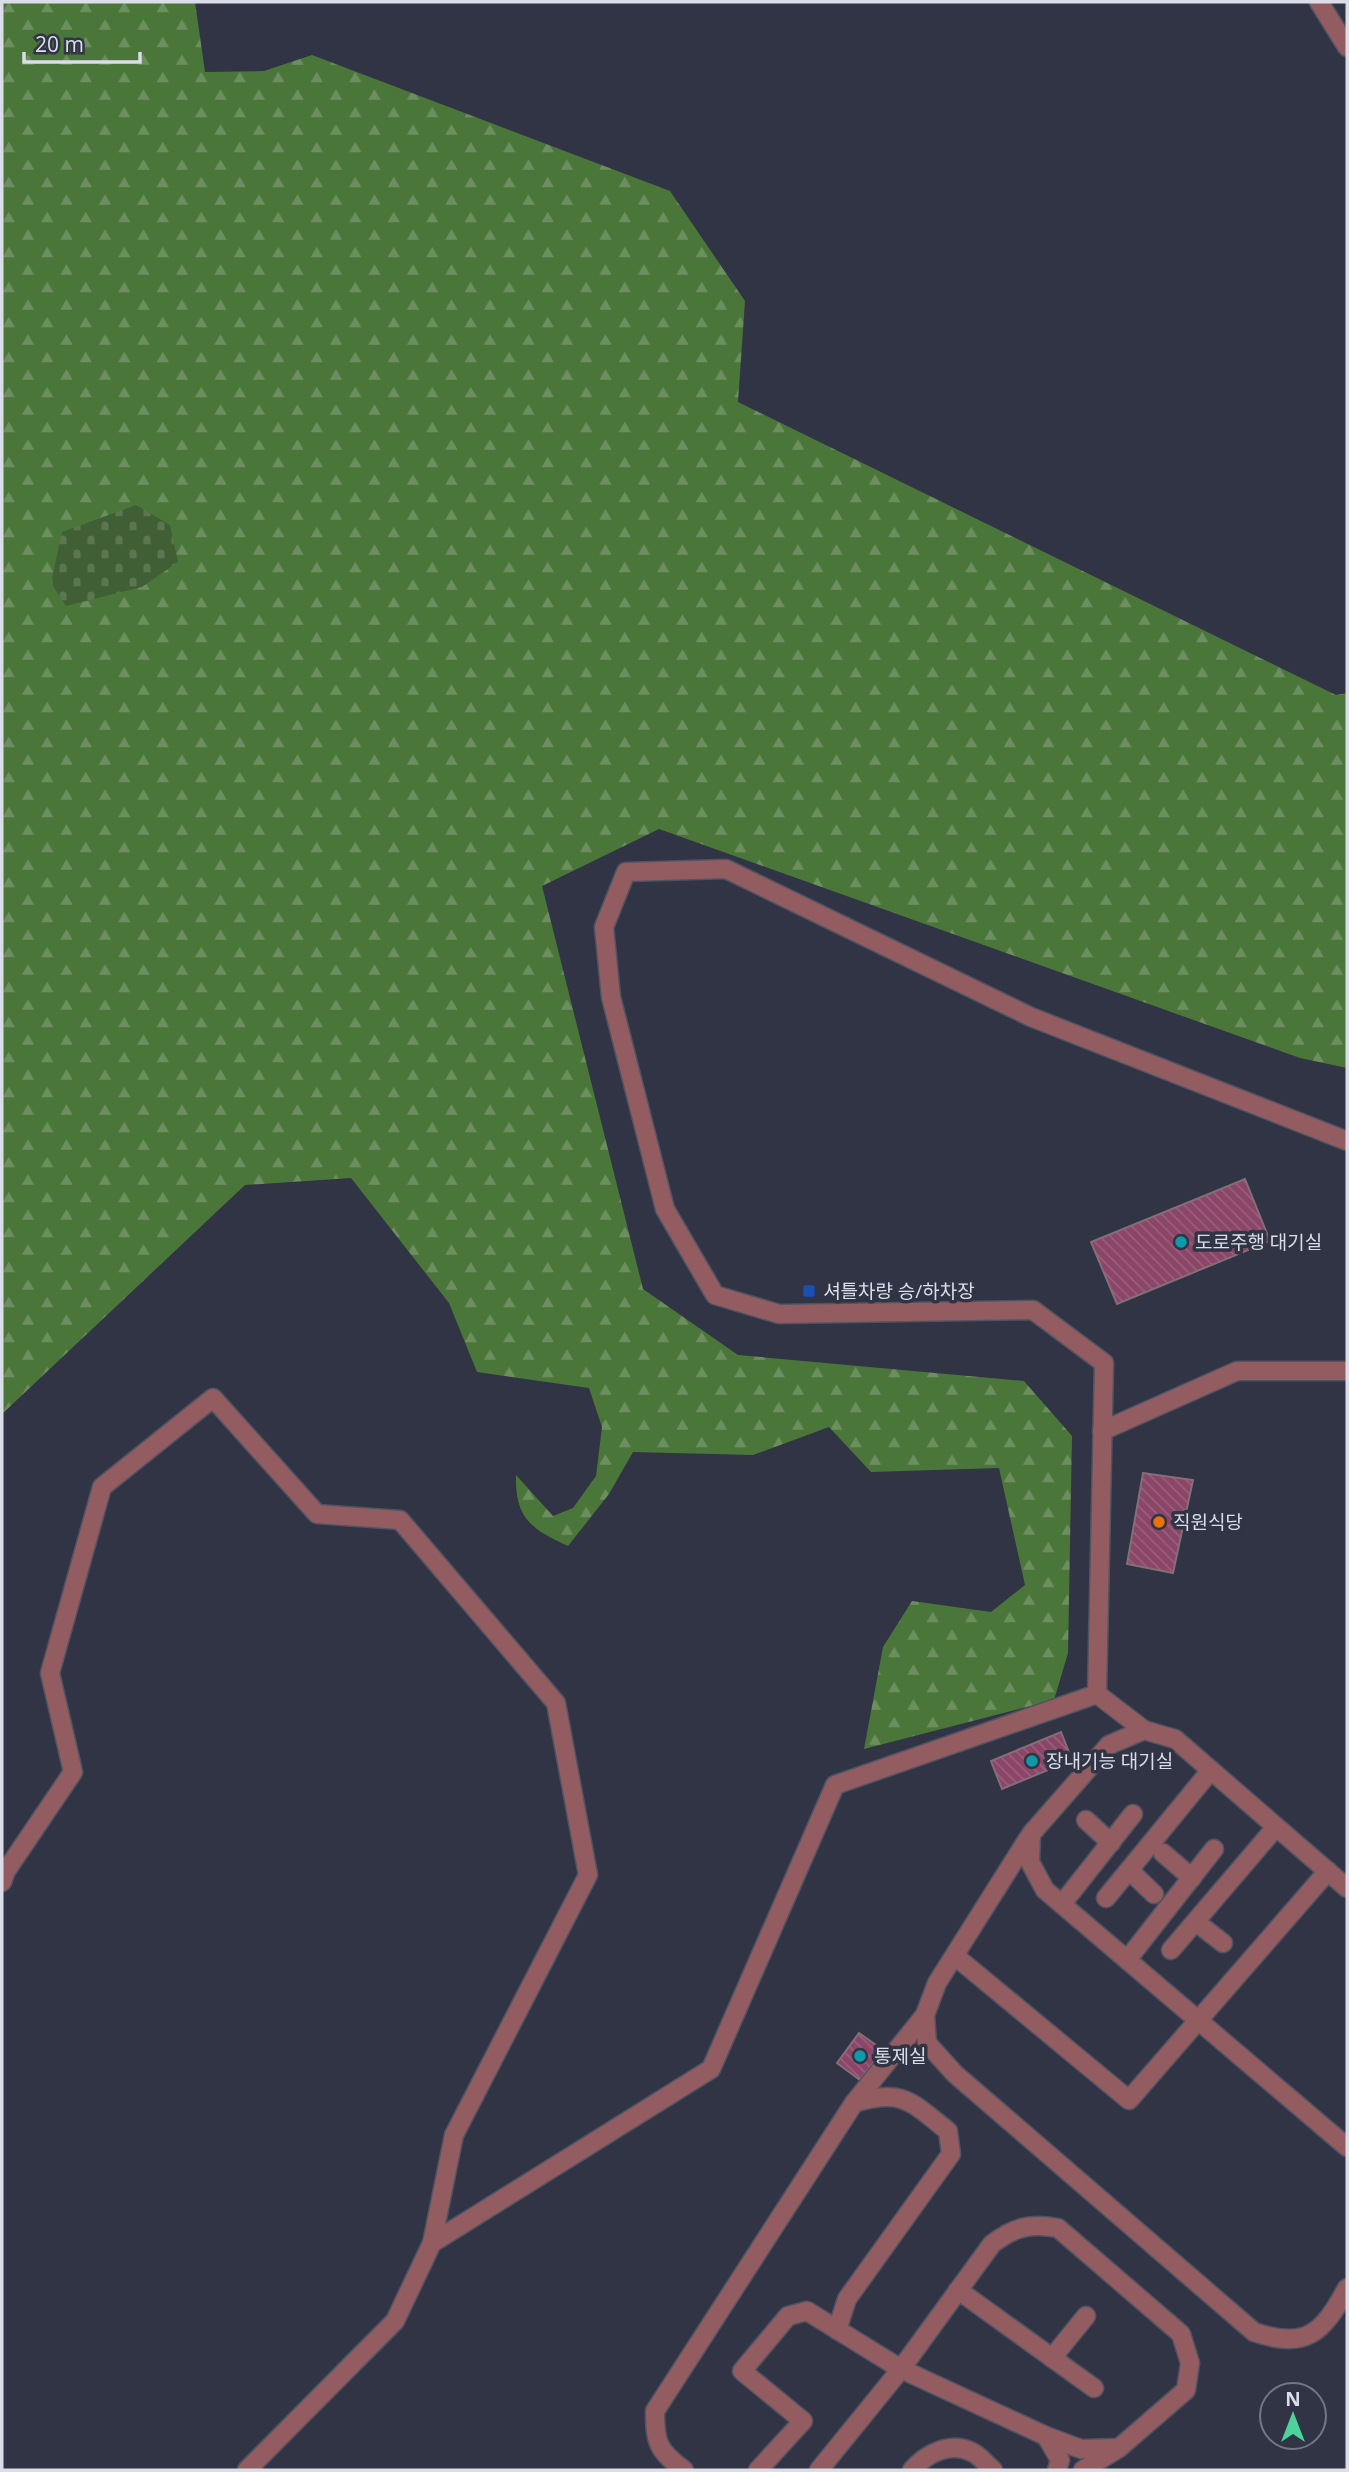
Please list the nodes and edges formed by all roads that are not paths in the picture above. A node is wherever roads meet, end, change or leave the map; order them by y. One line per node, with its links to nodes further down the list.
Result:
1 (1319, 2): 2 (street)
2 (1347, 47)
3 (1347, 1141): 5 (street)
4 (1347, 1371): 5 (street)
5 (1102, 1431): 6 (street)
6 (1097, 1694): 7 (street); 33 (street)
7 (1144, 1730): 8 (street); 12 (street)
8 (1211, 1770): 11 (street); 16 (street)
9 (1133, 1814): 13 (street)
10 (1086, 1819): 13 (street)
11 (1276, 1826): 17 (street); 24 (street)
12 (1031, 1834): 23 (street); 27 (street)
13 (1111, 1843): 23 (street)
14 (1214, 1849): 18 (street)
15 (1163, 1853): 18 (street)
16 (1129, 1870): 21 (street); 22 (street)
17 (1328, 1871): 20 (street); 30 (street)
18 (1192, 1878): 28 (street)
19 (2, 1882): 33 (street)
20 (1347, 1888)
21 (1154, 1894)
22 (1106, 1898)
23 (1062, 1904): 28 (street)
24 (1196, 1922): 25 (street); 26 (street)
25 (1223, 1943)
26 (1171, 1950)
27 (955, 1956): 29 (street); 30 (street)
28 (1127, 1960): 30 (street)
29 (925, 2015): 31 (street); 34 (street)
30 (1198, 2020): 32 (street)
31 (854, 2103): 37 (street); 44 (street)
32 (1347, 2147)
33 (432, 2243): 43 (street)
34 (1347, 2288)
35 (958, 2290): 38 (street); 39 (street); 42 (street)
36 (1086, 2316): 38 (street)
37 (837, 2330): 39 (street); 45 (street)
38 (1052, 2358): 40 (street)
39 (901, 2369): 41 (street); 46 (street)
40 (1094, 2388)
41 (1046, 2436): 42 (street); 49 (street)
42 (1119, 2448): 50 (street)
43 (247, 2470)
44 (684, 2470)
45 (758, 2470)
46 (819, 2470)
47 (912, 2470): 48 (street)
48 (993, 2470)
49 (1057, 2470)
50 (1083, 2470)

